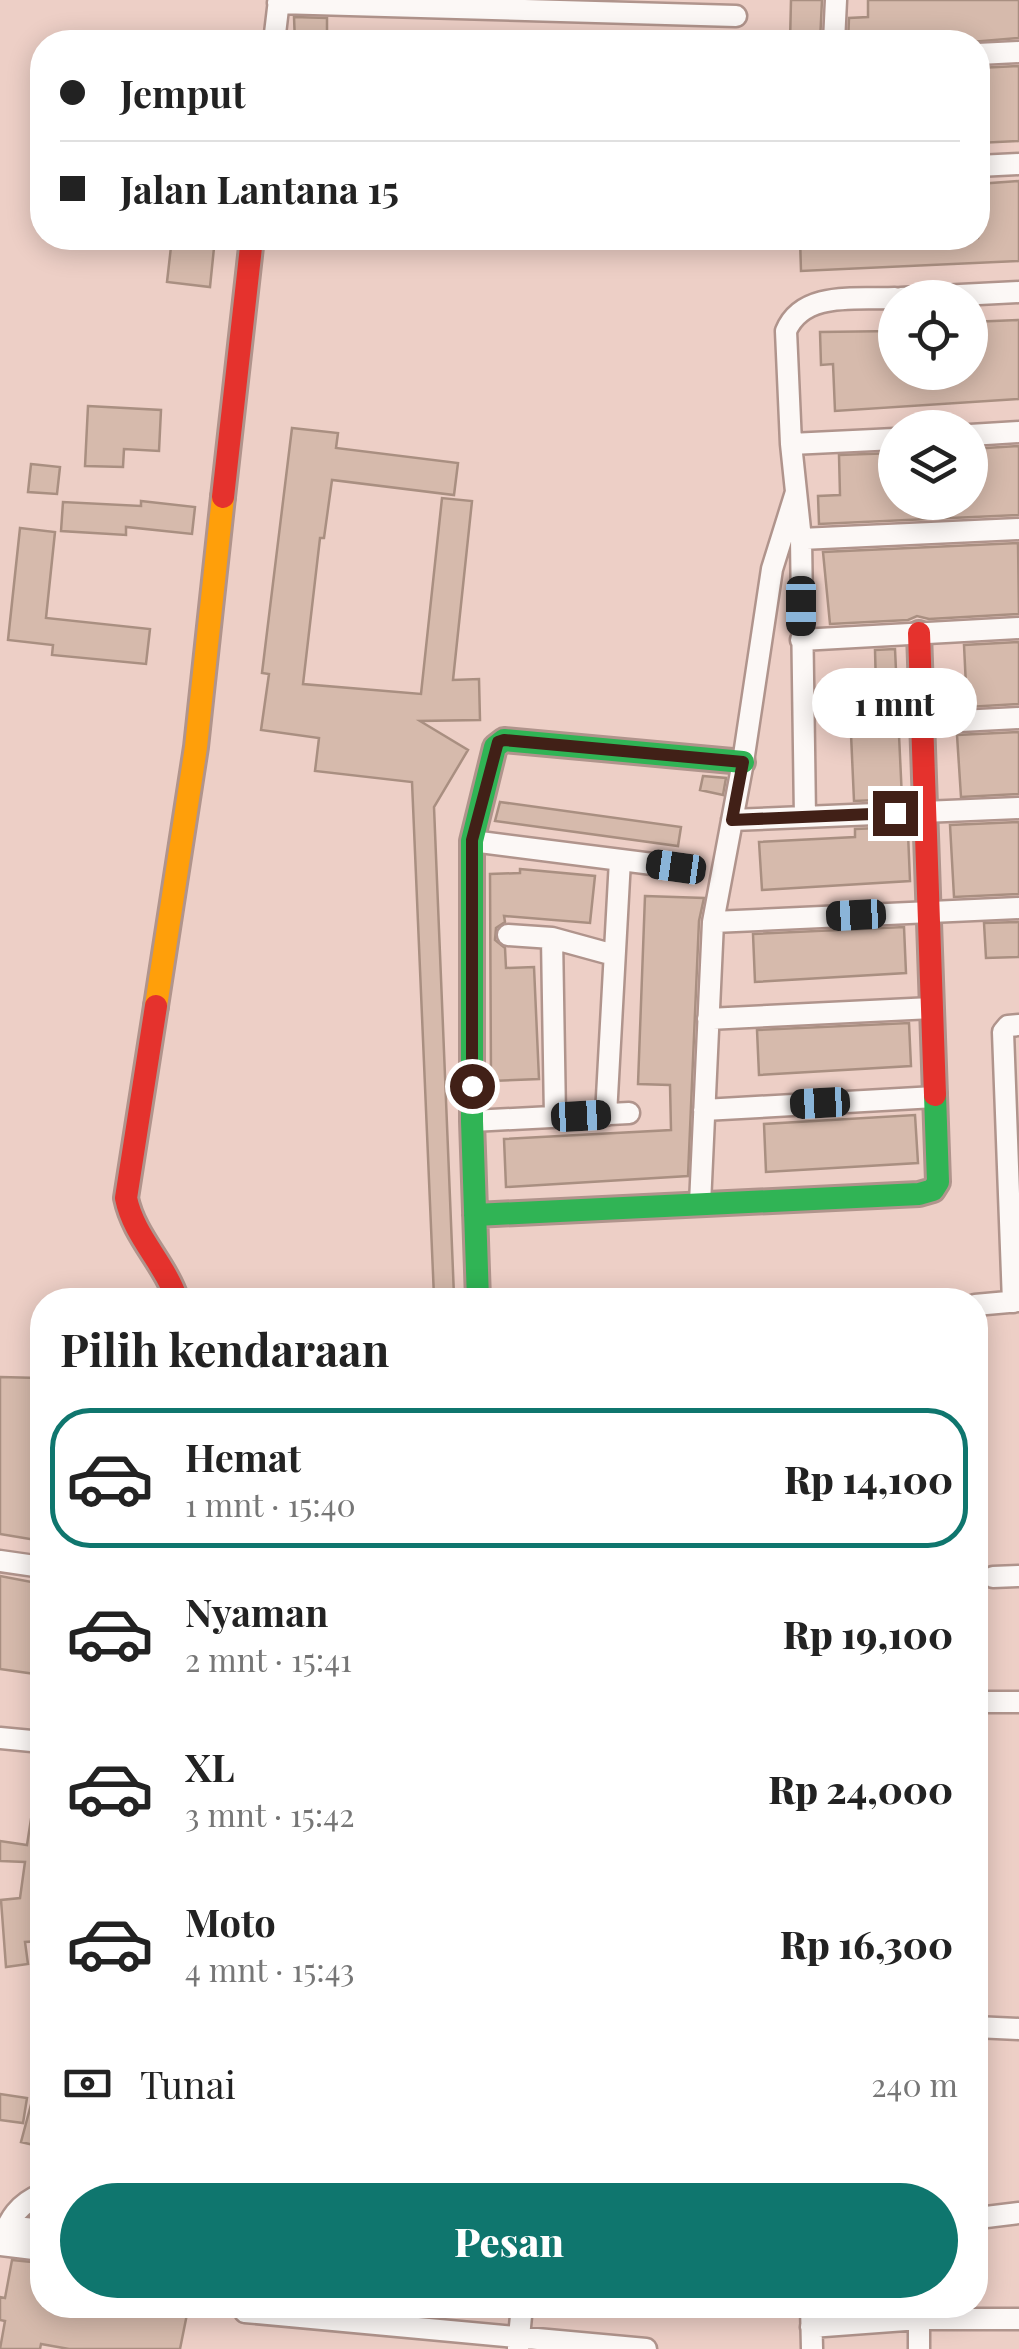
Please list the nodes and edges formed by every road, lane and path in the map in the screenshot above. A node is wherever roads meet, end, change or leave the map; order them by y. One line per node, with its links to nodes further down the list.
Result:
1 (836, 0): 5 (street)
2 (278, 1): 3 (street); 4 (street)
3 (736, 16)
4 (275, 30)
5 (835, 30)
6 (1019, 52): 7 (street)
7 (990, 53)
8 (1019, 164): 9 (street)
9 (990, 165)
10 (251, 250): 53 (street)
11 (1019, 292): 12 (street)
12 (988, 294)
13 (878, 299): 17 (street)
14 (1019, 432): 15 (street)
15 (988, 434)
16 (878, 440): 17 (street)
17 (792, 444): 18 (street)
18 (796, 492): 20 (street); 26 (street)
19 (1019, 529): 20 (street)
20 (801, 540): 23 (street)
21 (1019, 628): 22 (street)
22 (919, 633): 23 (street); 25 (street)
23 (800, 640): 29 (street)
24 (1019, 718): 25 (street)
25 (922, 723): 28 (street)
26 (743, 762): 30 (street); 31 (street)
27 (1019, 808): 28 (street)
28 (925, 812): 29 (street); 35 (street)
29 (805, 817): 30 (street)
30 (732, 820): 36 (street)
31 (472, 840): 32 (street); 49 (street)
32 (620, 860): 33 (street); 39 (street)
33 (676, 867)
34 (1019, 908): 35 (street)
35 (928, 912): 36 (street); 40 (street)
36 (712, 922): 41 (street)
37 (508, 936): 38 (street)
38 (552, 938): 39 (street); 48 (street)
39 (614, 954): 47 (street)
40 (932, 1008): 41 (street); 44 (street)
41 (708, 1020): 45 (street)
42 (1019, 1025): 43 (street)
43 (1012, 1060): 50 (street)
44 (935, 1096): 45 (street); 51 (street)
45 (704, 1110): 51 (street)
46 (630, 1113): 47 (street)
47 (606, 1114): 48 (street)
48 (555, 1117): 49 (street)
49 (472, 1121): 52 (street)
50 (1014, 1185): 55 (street)
51 (700, 1204): 52 (street)
52 (475, 1216): 54 (street)
53 (172, 1288)
54 (478, 1288)
55 (1016, 1302): 56 (street)
56 (988, 1304)
57 (0, 1562): 58 (street)
58 (30, 1566)
59 (1019, 1576): 60 (street)
60 (994, 1577)
61 (988, 1702): 62 (street)
62 (1019, 1702)
63 (0, 1738): 64 (street)
64 (30, 1741)
65 (988, 2028): 66 (street)
66 (1019, 2029)
67 (30, 2199): 71 (street)
68 (1019, 2213): 69 (street)
69 (988, 2217)
70 (30, 2232): 71 (street)
71 (2, 2238): 72 (street)
72 (30, 2246)
73 (988, 2317): 78 (street)
74 (298, 2318): 79 (street)
75 (521, 2318): 79 (street)
76 (811, 2318): 81 (street)
77 (919, 2318): 82 (street)
78 (1019, 2319)
79 (518, 2343): 80 (street)
80 (646, 2349)
81 (812, 2349)
82 (919, 2349)

